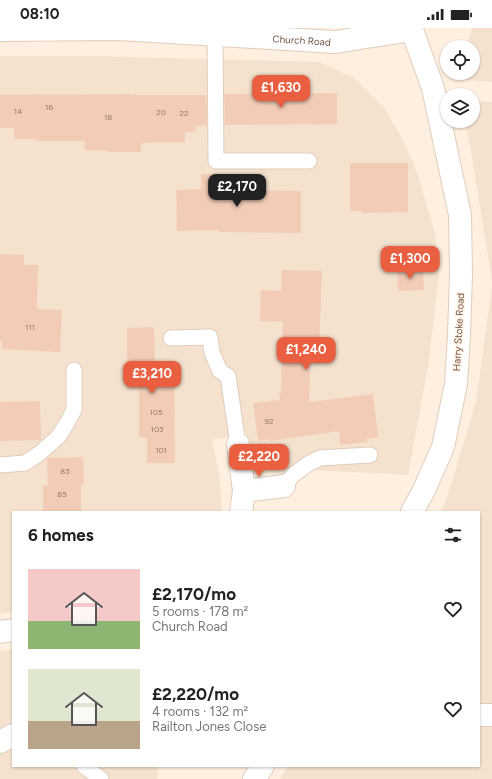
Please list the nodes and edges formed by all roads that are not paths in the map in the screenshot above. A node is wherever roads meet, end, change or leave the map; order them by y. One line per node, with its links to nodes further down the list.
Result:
1 (413, 29): 3 (street, Church Road); 12 (street, Harry Stoke Road)
2 (0, 30): 3 (street, Church Road)
3 (215, 34): 4 (lane)
4 (309, 161)
5 (171, 338): 7 (lane)
6 (74, 370): 9 (lane)
7 (238, 444): 11 (street)
8 (370, 455): 10 (lane)
9 (0, 465)
10 (284, 486): 11 (street)
11 (243, 502)
12 (413, 511)
13 (12, 630): 14 (street)
14 (0, 632)
15 (480, 715): 16 (street)
16 (492, 715)
17 (12, 736): 18 (street)
18 (0, 742)
19 (85, 767): 21 (lane)
20 (262, 767): 22 (street)
21 (101, 779)
22 (254, 779)

